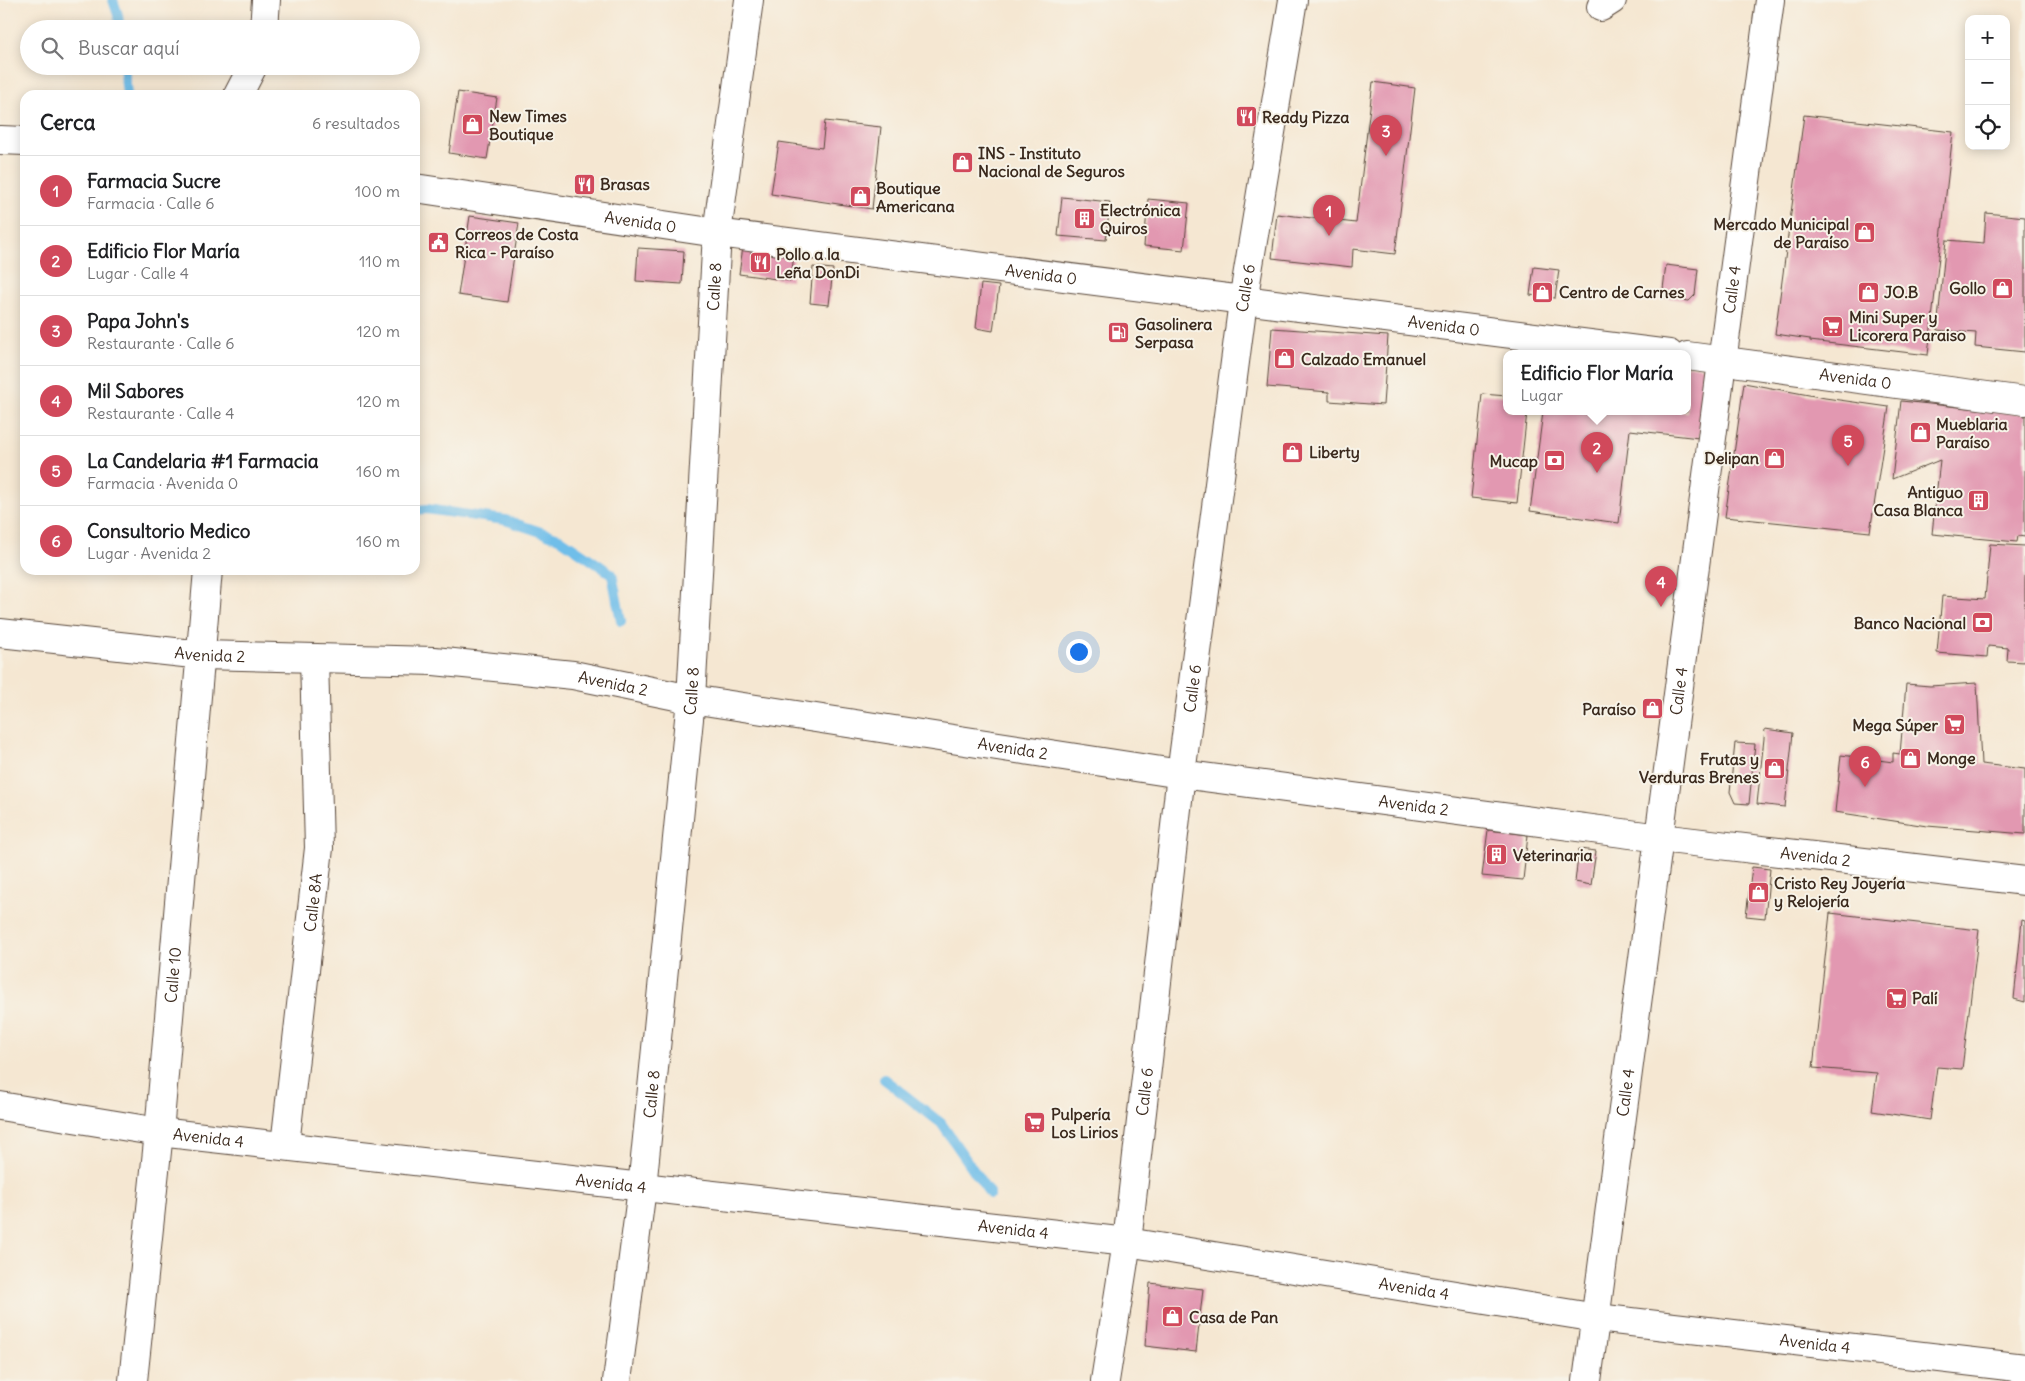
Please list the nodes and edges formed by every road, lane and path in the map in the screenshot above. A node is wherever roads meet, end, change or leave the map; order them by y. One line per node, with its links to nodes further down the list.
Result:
1 (266, 0): 5 (street)
2 (748, 0): 13 (street, Calle 8)
3 (1293, 0): 14 (street, Calle 6)
4 (1770, 0): 17 (street, Calle 4)
5 (265, 20)
6 (248, 75): 8 (street)
7 (262, 75): 9 (street)
8 (241, 90)
9 (261, 90)
10 (0, 140): 11 (street)
11 (20, 142)
12 (420, 189): 13 (street, Avenida 0)
13 (717, 233): 14 (street, Avenida 0); 23 (street, Calle 8)
14 (1244, 301): 15 (street, Avenida 0); 24 (street, Calle 6)
15 (1637, 350)
16 (1691, 357): 17 (street, Avenida 0)
17 (1722, 361): 18 (street, Avenida 0); 25 (street, Calle 4)
18 (2025, 401)
19 (208, 575): 21 (street, Calle 10)
20 (0, 633): 21 (street, Avenida 2)
21 (202, 654): 22 (street, Avenida 2); 28 (street, Calle 10)
22 (314, 658): 23 (street, Avenida 2); 29 (street, Calle 8A)
23 (691, 699): 24 (street, Avenida 2); 30 (street, Calle 8)
24 (1181, 774): 25 (street, Avenida 2); 31 (street, Calle 6)
25 (1660, 838): 26 (street, Avenida 2); 32 (street, Calle 4)
26 (2025, 881)
27 (0, 1106): 28 (street, Avenida 4)
28 (158, 1132): 29 (street, Avenida 4); 34 (street, Calle 10)
29 (285, 1146): 30 (street, Avenida 4)
30 (642, 1188): 31 (street, Avenida 4); 35 (street, Calle 8)
31 (1127, 1242): 32 (street, Avenida 4); 36 (street, Calle 6)
32 (1597, 1318): 33 (street, Avenida 4); 37 (street, Calle 4)
33 (2025, 1368)
34 (133, 1381)
35 (617, 1381)
36 (1105, 1381)
37 (1587, 1381)

